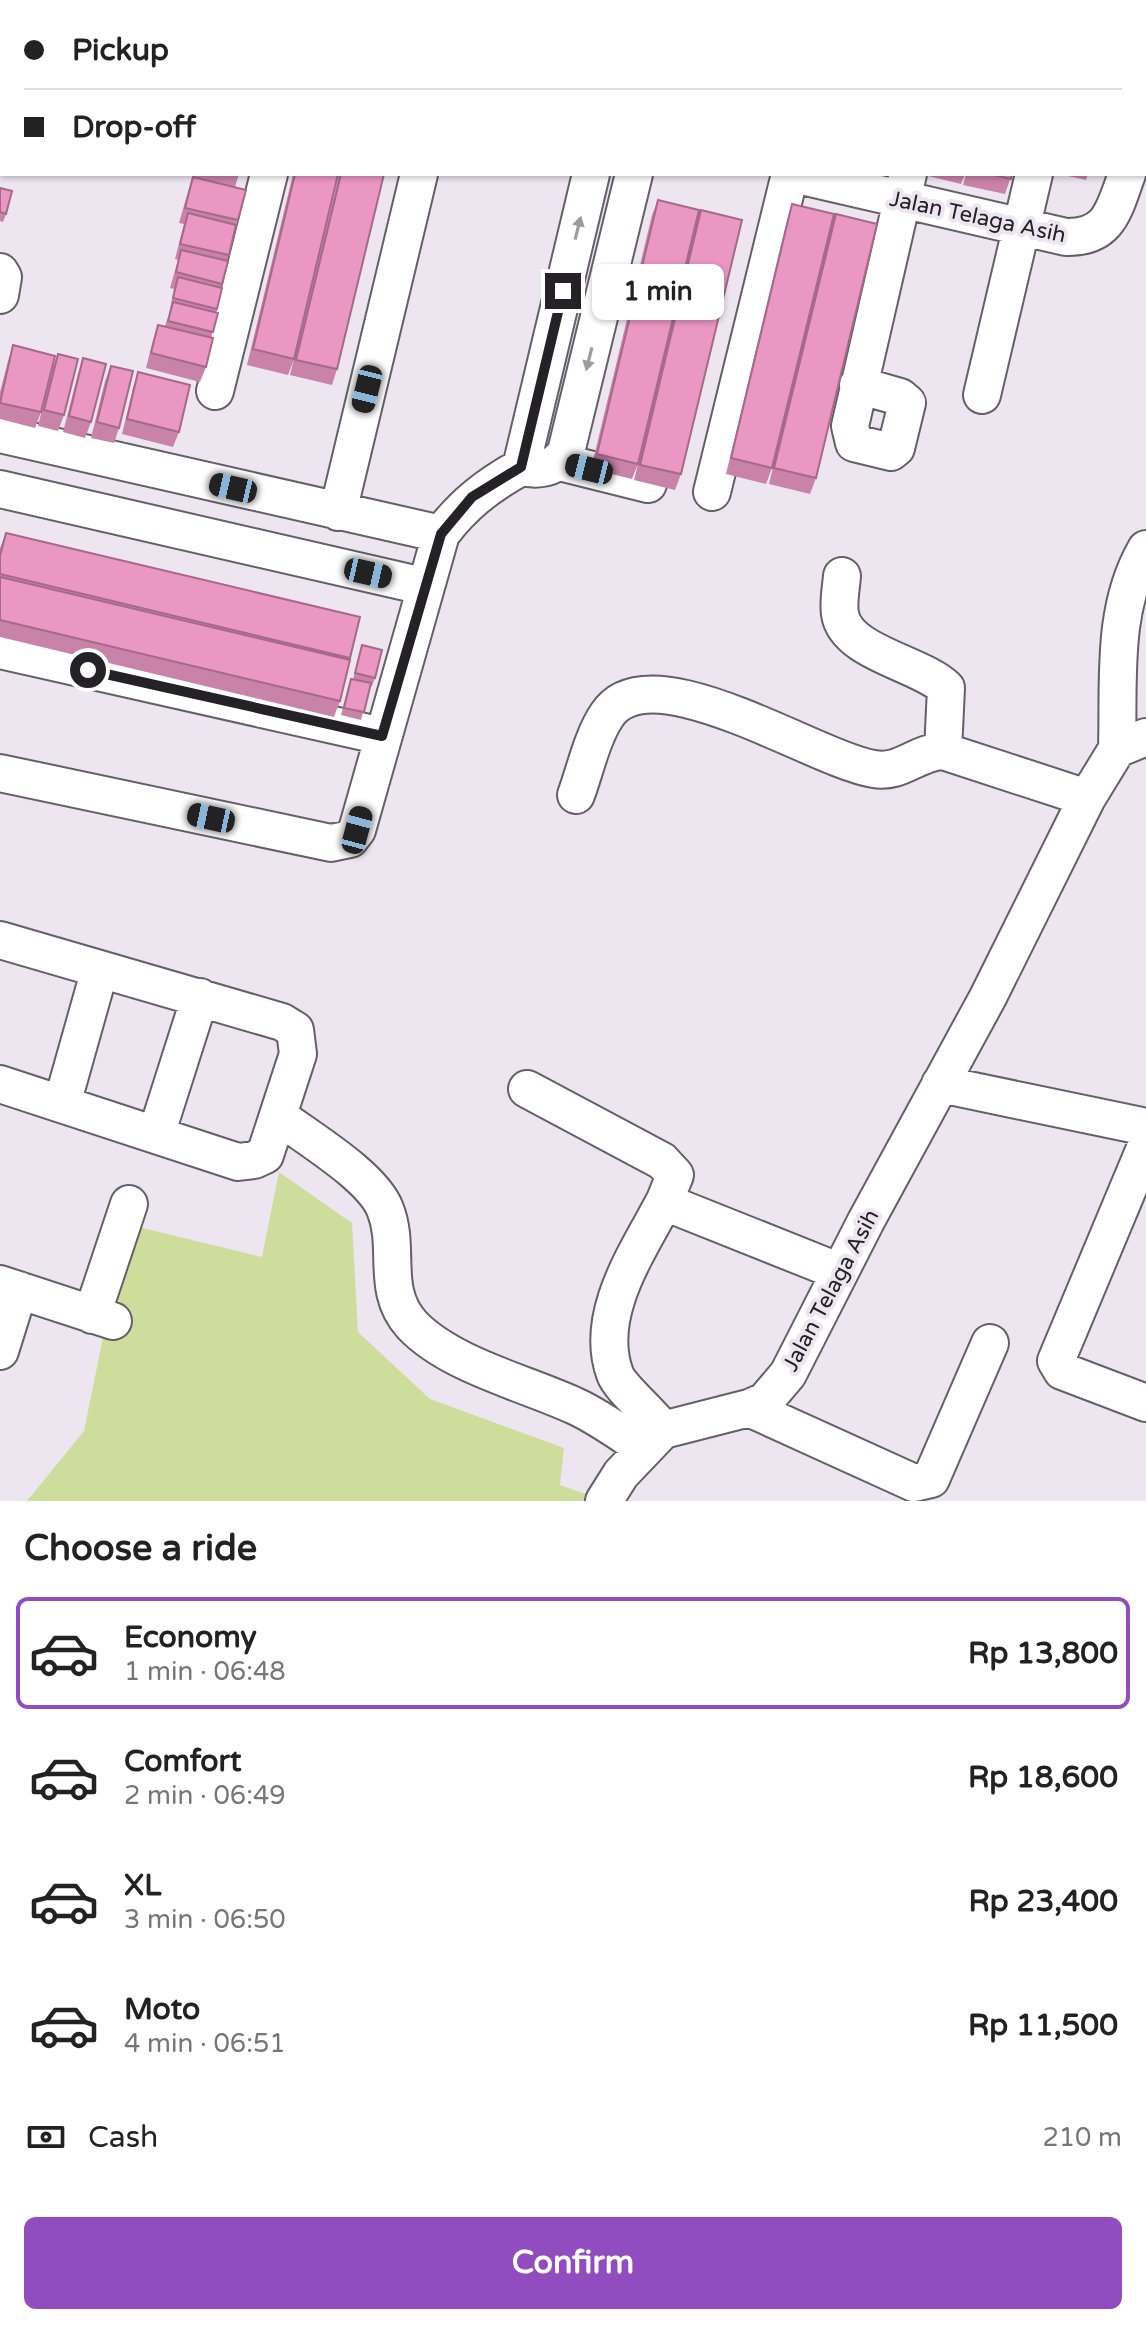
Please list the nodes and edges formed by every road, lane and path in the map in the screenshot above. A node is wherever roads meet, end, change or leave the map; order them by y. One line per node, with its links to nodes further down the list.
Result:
1 (269, 176): 14 (street)
2 (419, 176): 22 (street)
3 (591, 176): 18 (street, one-way to 3)
4 (634, 176): 17 (street, one-way to 17)
5 (791, 176): 21 (street)
6 (810, 176): 9 (street, Jalan Telaga Asih)
7 (1034, 176): 10 (street)
8 (1126, 176): 10 (street, Jalan Telaga Asih)
9 (906, 187): 10 (street, Jalan Telaga Asih); 13 (street)
10 (1022, 226): 15 (street)
11 (0, 272): 12 (street)
12 (0, 295)
13 (858, 385)
14 (215, 391)
15 (982, 395)
16 (0, 434): 22 (street)
17 (560, 462): 18 (street); 19 (street)
18 (521, 467): 23 (street)
19 (648, 484)
20 (0, 489): 26 (street)
21 (712, 492)
22 (338, 512): 23 (street)
23 (441, 534): 26 (street)
24 (1146, 549): 29 (street)
25 (842, 576): 30 (street)
26 (423, 586): 28 (street)
27 (0, 650): 28 (street)
28 (382, 736): 31 (street)
29 (1131, 743): 33 (street, Jalan Telaga Asih)
30 (943, 751): 32 (street); 33 (street)
31 (0, 773)
32 (576, 795)
33 (1087, 798): 38 (street, Jalan Telaga Asih)
34 (2, 947): 35 (street)
35 (100, 969): 36 (street); 40 (street)
36 (200, 997): 41 (street); 43 (street)
37 (0, 1084): 40 (street)
38 (940, 1084): 42 (street); 47 (street, Jalan Telaga Asih)
39 (527, 1089): 45 (street)
40 (62, 1104): 43 (street)
41 (280, 1117): 43 (street); 53 (street)
42 (1146, 1127)
43 (156, 1135)
44 (1146, 1146): 51 (street)
45 (665, 1200): 47 (street); 53 (street)
46 (129, 1204): 48 (street)
47 (840, 1272): 52 (street, Jalan Telaga Asih)
48 (9, 1287): 49 (street)
49 (3, 1333)
50 (990, 1343): 52 (street)
51 (1146, 1403)
52 (749, 1408): 53 (street, Jalan Telaga Asih)
53 (653, 1439): 54 (street)
54 (604, 1501)

